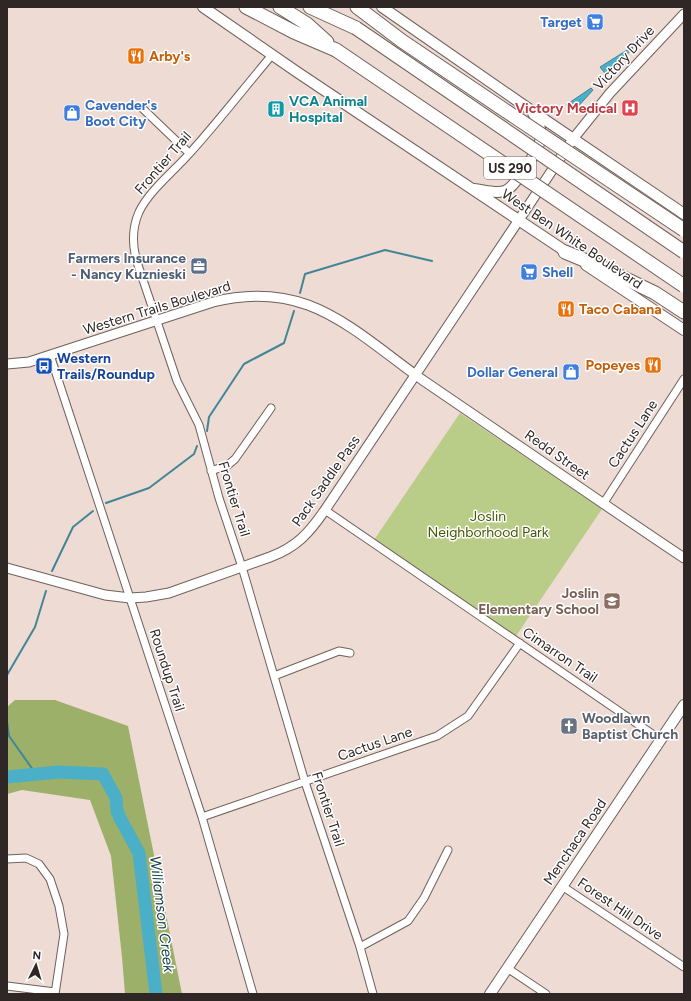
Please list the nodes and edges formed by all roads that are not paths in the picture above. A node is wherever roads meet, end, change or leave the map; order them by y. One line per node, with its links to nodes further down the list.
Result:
1 (246, 7): 10 (highway, US 290)
2 (280, 7): 10 (highway)
3 (310, 7): 9 (highway, US 290)
4 (333, 7): 9 (highway)
5 (357, 7): 19 (highway, bridge)
6 (382, 7): 13 (main road)
7 (203, 8): 11 (main road, West Ben White Boulevard)
8 (684, 14): 14 (street, Victory Drive)
9 (356, 28): 21 (highway, US 290, bridge)
10 (336, 50): 22 (highway, US 290, bridge)
11 (272, 55): 15 (street, Frontier Trail); 16 (main road, West Ben White Boulevard)
12 (142, 108): 15 (street)
13 (532, 111): 14 (main road); 16 (main road)
14 (573, 139): 17 (main road); 18 (street, Victory Drive)
15 (189, 154): 24 (street, Frontier Trail)
16 (470, 188): 18 (main road, West Ben White Boulevard)
17 (684, 214)
18 (518, 220): 20 (main road, West Ben White Boulevard); 28 (street, Pack Saddle Pass)
19 (684, 230)
20 (565, 252): 23 (highway); 25 (main road, West Ben White Boulevard)
21 (684, 252)
22 (684, 286)
23 (684, 312)
24 (156, 321): 26 (street, Western Trails Boulevard); 28 (street, Western Trails Boulevard); 31 (street, Frontier Trail)
25 (684, 330)
26 (50, 355): 27 (street, Western Trails Boulevard); 37 (street, Roundup Trail)
27 (7, 364)
28 (415, 375): 32 (street, Redd Street); 33 (street, Pack Saddle Pass)
29 (684, 379): 32 (street, Cactus Lane)
30 (271, 408): 31 (street)
31 (212, 470): 35 (street, Frontier Trail)
32 (603, 504): 34 (street, Redd Street)
33 (325, 510): 35 (street, Pack Saddle Pass); 38 (street, Cimarron Trail)
34 (684, 558)
35 (242, 567): 37 (street, Pack Saddle Pass); 40 (street, Frontier Trail)
36 (7, 568): 37 (street, Pack Saddle Pass)
37 (130, 598): 44 (street, Roundup Trail)
38 (520, 643): 42 (street, Cimarron Trail); 43 (street, Cactus Lane)
39 (350, 653): 40 (street)
40 (274, 676): 43 (street, Frontier Trail)
41 (684, 705): 42 (main road, Menchaca Road)
42 (661, 740): 47 (main road, Menchaca Road)
43 (305, 782): 44 (street, Cactus Lane); 48 (street, Frontier Trail)
44 (202, 817): 53 (street, Roundup Trail)
45 (448, 850): 48 (street)
46 (7, 859): 52 (street)
47 (562, 886): 49 (street, Forest Hill Drive); 50 (main road, Menchaca Road)
48 (360, 947): 54 (street, Frontier Trail)
49 (684, 967)
50 (507, 968): 55 (main road, Menchaca Road); 56 (street)
51 (7, 986): 52 (street)
52 (55, 993)
53 (253, 994)
54 (373, 994)
55 (490, 994)
56 (546, 994)

